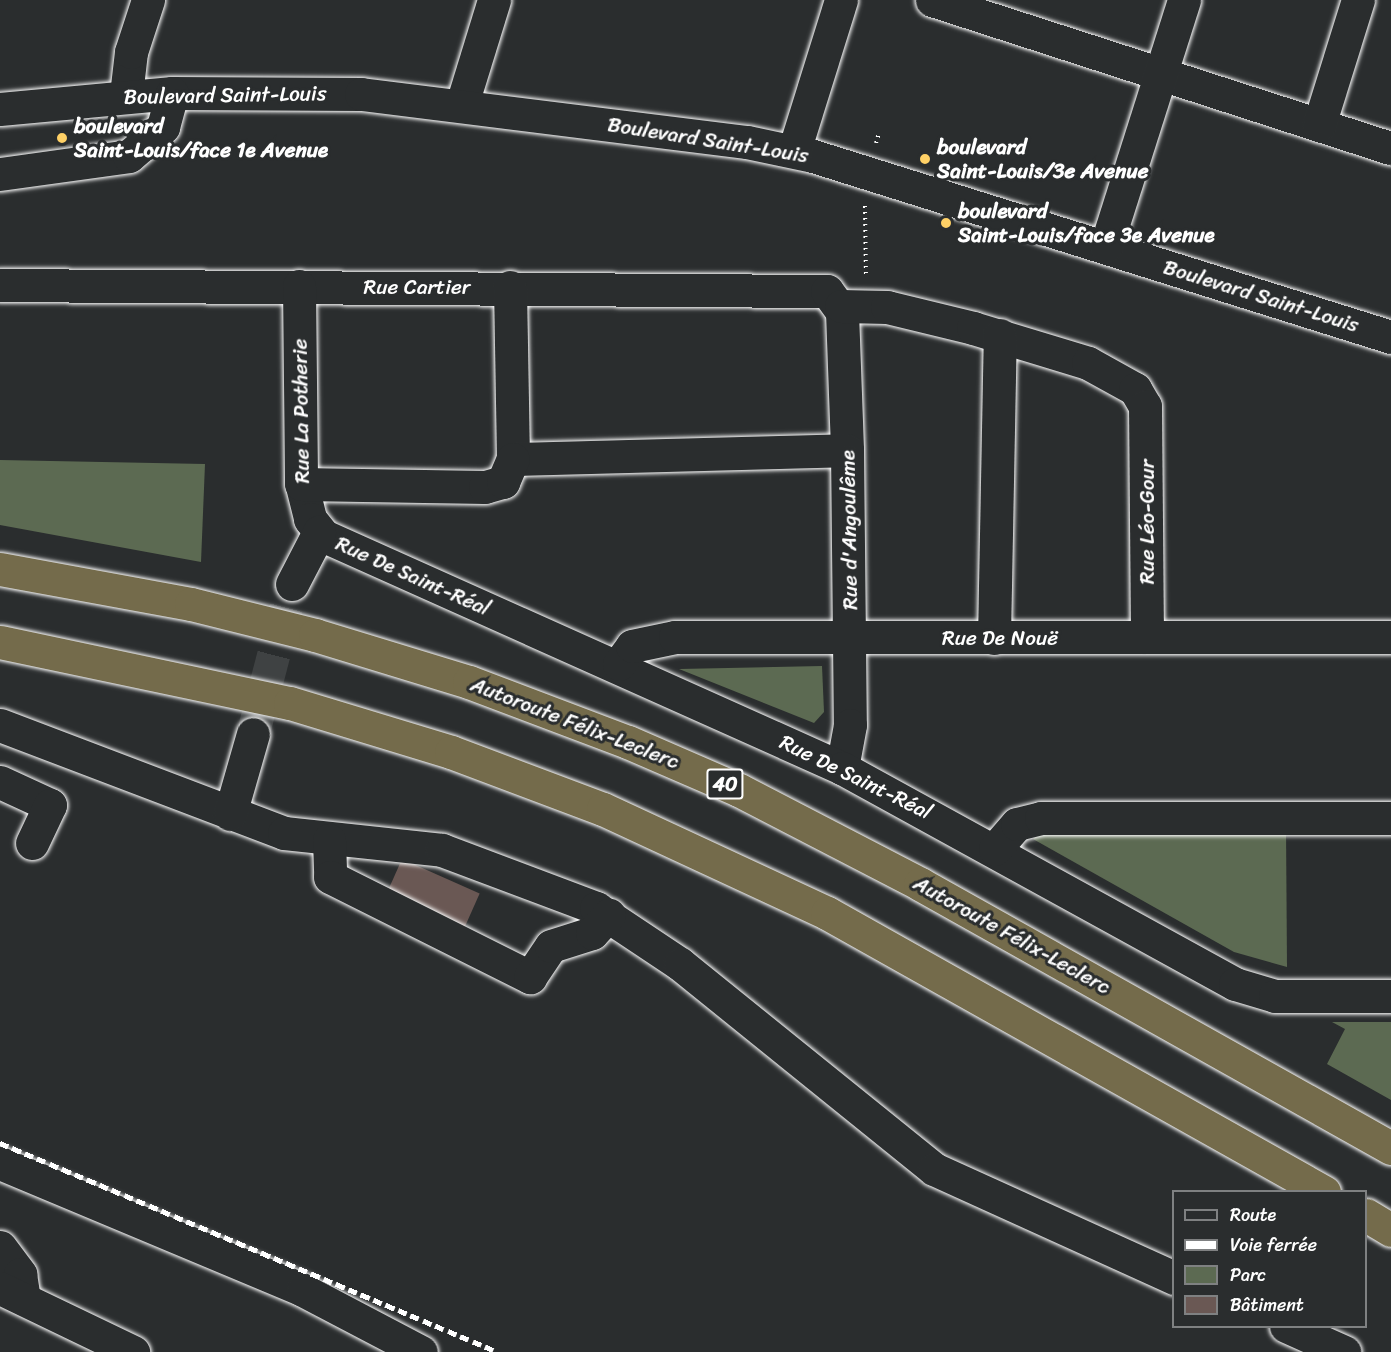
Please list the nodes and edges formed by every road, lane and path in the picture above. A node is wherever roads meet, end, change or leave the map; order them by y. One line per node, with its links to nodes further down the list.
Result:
1 (148, 0): 10 (street)
2 (494, 0): 11 (street)
3 (841, 0): 15 (street)
4 (932, 0): 7 (street)
5 (1184, 0): 8 (street)
6 (1358, 0): 13 (street)
7 (997, 10): 8 (street)
8 (1161, 74): 13 (street); 18 (street)
9 (172, 93): 10 (street, Boulevard Saint-Louis); 11 (street, Boulevard Saint-Louis); 16 (street)
10 (126, 95): 12 (street, Boulevard Saint-Louis)
11 (462, 104): 15 (street, Boulevard Saint-Louis)
12 (0, 109)
13 (1319, 125): 14 (street)
14 (1391, 148)
15 (794, 151): 18 (street, Boulevard Saint-Louis)
16 (0, 174)
17 (864, 219): 19 (path)
18 (1106, 246): 25 (street, Boulevard Saint-Louis)
19 (865, 257)
20 (0, 285): 21 (street, Rue Cartier)
21 (299, 286): 22 (street, Rue Cartier); 29 (street, Rue La Potherie)
22 (510, 287): 23 (street, Rue Cartier); 28 (street)
23 (836, 300): 24 (street, Rue Cartier); 27 (street, Rue d'Angoulême)
24 (1000, 336): 26 (street, Rue Cartier); 36 (street)
25 (1391, 337)
26 (1145, 406): 34 (street, Rue Léo-Gour)
27 (848, 450): 28 (street); 33 (street, Rue d'Angoulême)
28 (513, 459): 29 (street)
29 (301, 484): 30 (street, Rue La Potherie)
30 (319, 532): 32 (street); 38 (street, Rue De Saint-Réal)
31 (0, 569): 50 (highway, Autoroute Félix-Leclerc / 40)
32 (292, 584)
33 (851, 637): 36 (street, Rue De Nouë); 38 (street, Rue De Nouë); 41 (street, Rue d'Angoulême)
34 (1147, 637): 35 (street, Rue De Nouë); 36 (street, Rue De Nouë)
35 (1391, 637)
36 (994, 638)
37 (0, 642): 52 (highway)
38 (619, 664): 41 (street, Rue De Saint-Réal)
39 (0, 725): 43 (street)
40 (253, 734): 43 (street)
41 (842, 768): 47 (street, Rue De Saint-Réal)
42 (0, 782): 46 (street)
43 (230, 814): 45 (street)
44 (1391, 818): 47 (street)
45 (329, 840): 48 (street); 48 (street)
46 (32, 843)
47 (995, 849): 49 (street, Rue De Saint-Réal)
48 (609, 915): 56 (street)
49 (1391, 996)
50 (1391, 1148)
51 (0, 1163): 60 (street)
52 (1321, 1190)
53 (1367, 1216): 54 (highway)
54 (1391, 1230)
55 (0, 1247): 57 (street)
56 (1172, 1278)
57 (12, 1293): 59 (street)
58 (1290, 1328): 61 (street)
59 (133, 1352)
60 (421, 1352)
61 (1344, 1352)

